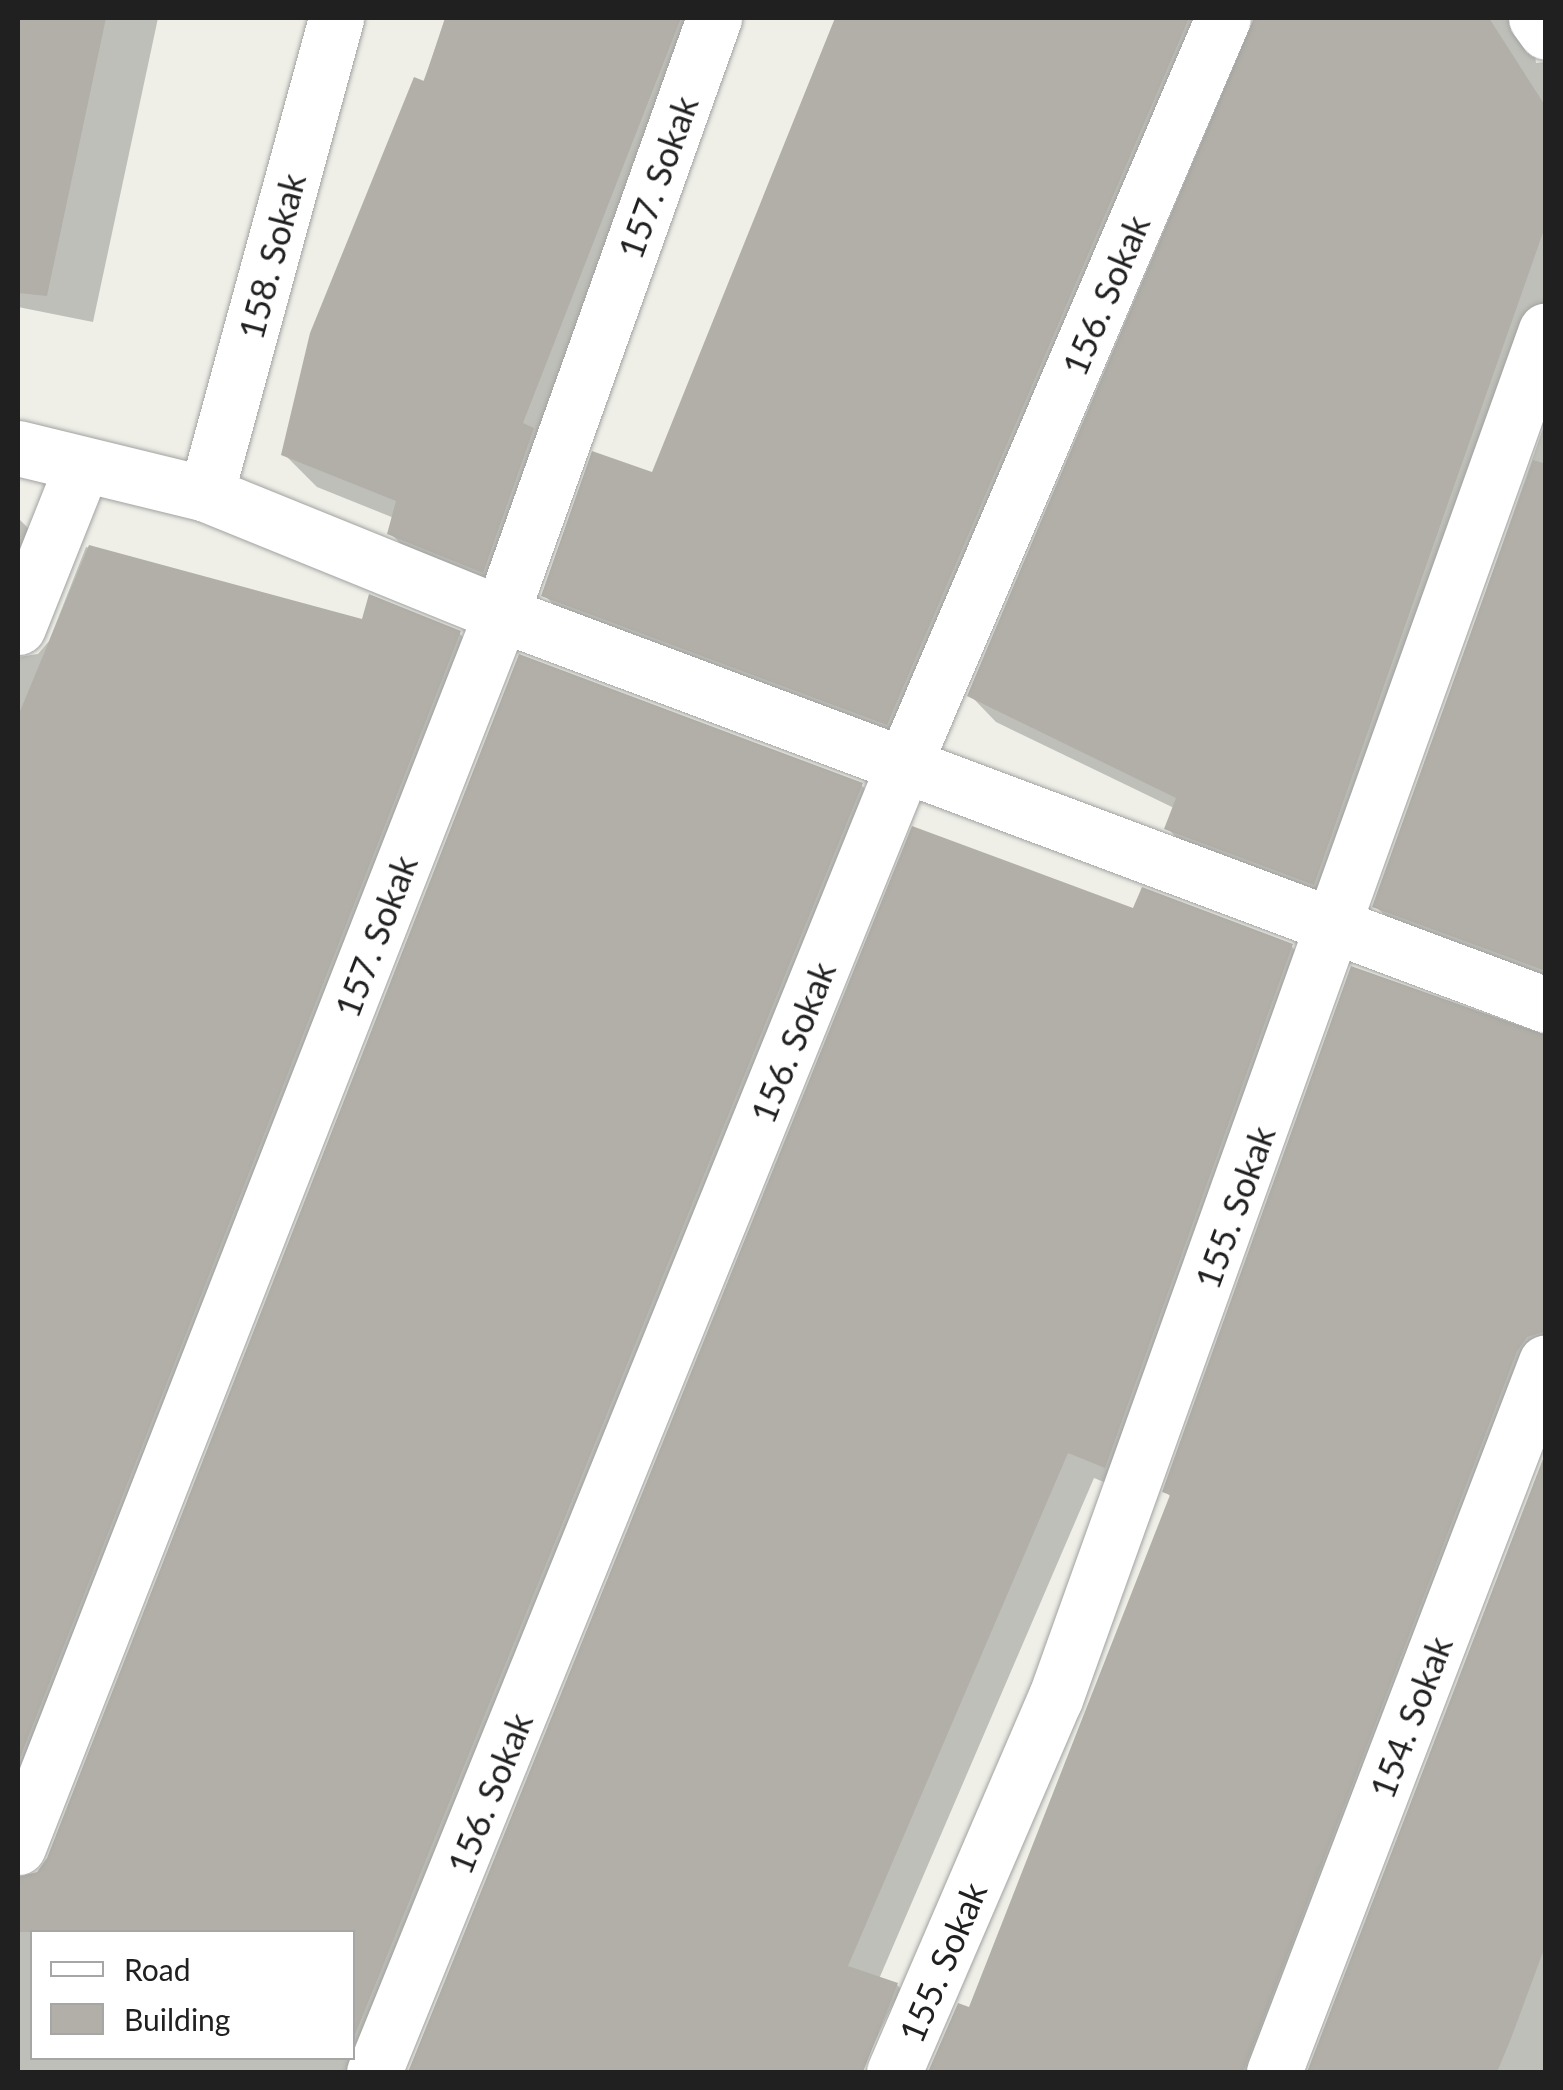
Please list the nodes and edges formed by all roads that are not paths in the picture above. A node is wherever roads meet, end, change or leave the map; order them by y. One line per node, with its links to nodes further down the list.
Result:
1 (336, 18): 9 (street, 158. Sokak)
2 (714, 18): 10 (street, 157. Sokak)
3 (1223, 18): 12 (street, 156. Sokak)
4 (1536, 18): 5 (street)
5 (1546, 32)
6 (1546, 330): 13 (street, 155. Sokak)
7 (18, 448): 8 (street)
8 (83, 464): 9 (street); 11 (street)
9 (206, 494): 10 (street)
10 (501, 614): 12 (street); 16 (street, 157. Sokak)
11 (18, 627)
12 (904, 764): 13 (street); 17 (street, 156. Sokak)
13 (1336, 928): 14 (street); 18 (street, 155. Sokak)
14 (1546, 1004)
15 (1546, 1362): 19 (street, 154. Sokak)
16 (18, 1847)
17 (374, 2072)
18 (894, 2072)
19 (1274, 2072)

